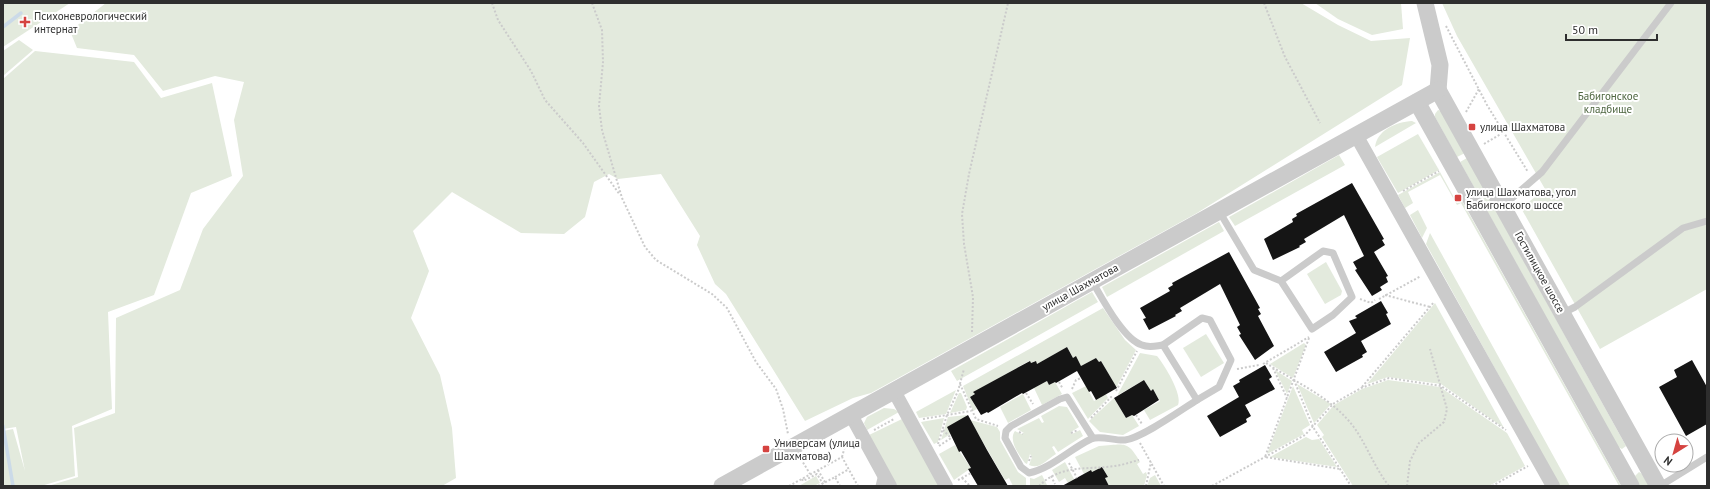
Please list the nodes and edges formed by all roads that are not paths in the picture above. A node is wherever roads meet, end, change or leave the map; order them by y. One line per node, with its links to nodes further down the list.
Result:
1 (1425, 3): 3 (street)
2 (1671, 3): 6 (lane)
3 (1438, 90): 4 (street, улица Шахматова); 6 (street, Гостилицкое шоссе)
4 (1417, 102): 5 (street, улица Шахматова); 19 (street)
5 (1356, 135): 7 (street, улица Шахматова); 25 (street)
6 (1502, 204): 11 (street, Гостилицкое шоссе)
7 (1219, 211): 9 (street, улица Шахматова); 10 (lane)
8 (1707, 221): 11 (lane)
9 (1092, 281): 12 (lane); 13 (street, улица Шахматова)
10 (1281, 281): 10 (lane)
11 (1563, 313): 17 (street, Гостилицкое шоссе)
12 (1163, 345): 14 (lane); 14 (lane)
13 (894, 391): 15 (street, улица Шахматова); 21 (street)
14 (1197, 400): 16 (lane)
15 (851, 415): 20 (street); 22 (street, улица Шахматова)
16 (1093, 438): 16 (lane)
17 (1641, 455): 19 (street); 27 (street, Гостилицкое шоссе)
18 (1707, 457): 27 (lane)
19 (1620, 466): 26 (street)
20 (882, 472): 23 (lane); 24 (street)
21 (949, 485)
22 (722, 486)
23 (879, 486)
24 (890, 486)
25 (1553, 486)
26 (1631, 486)
27 (1659, 486)

